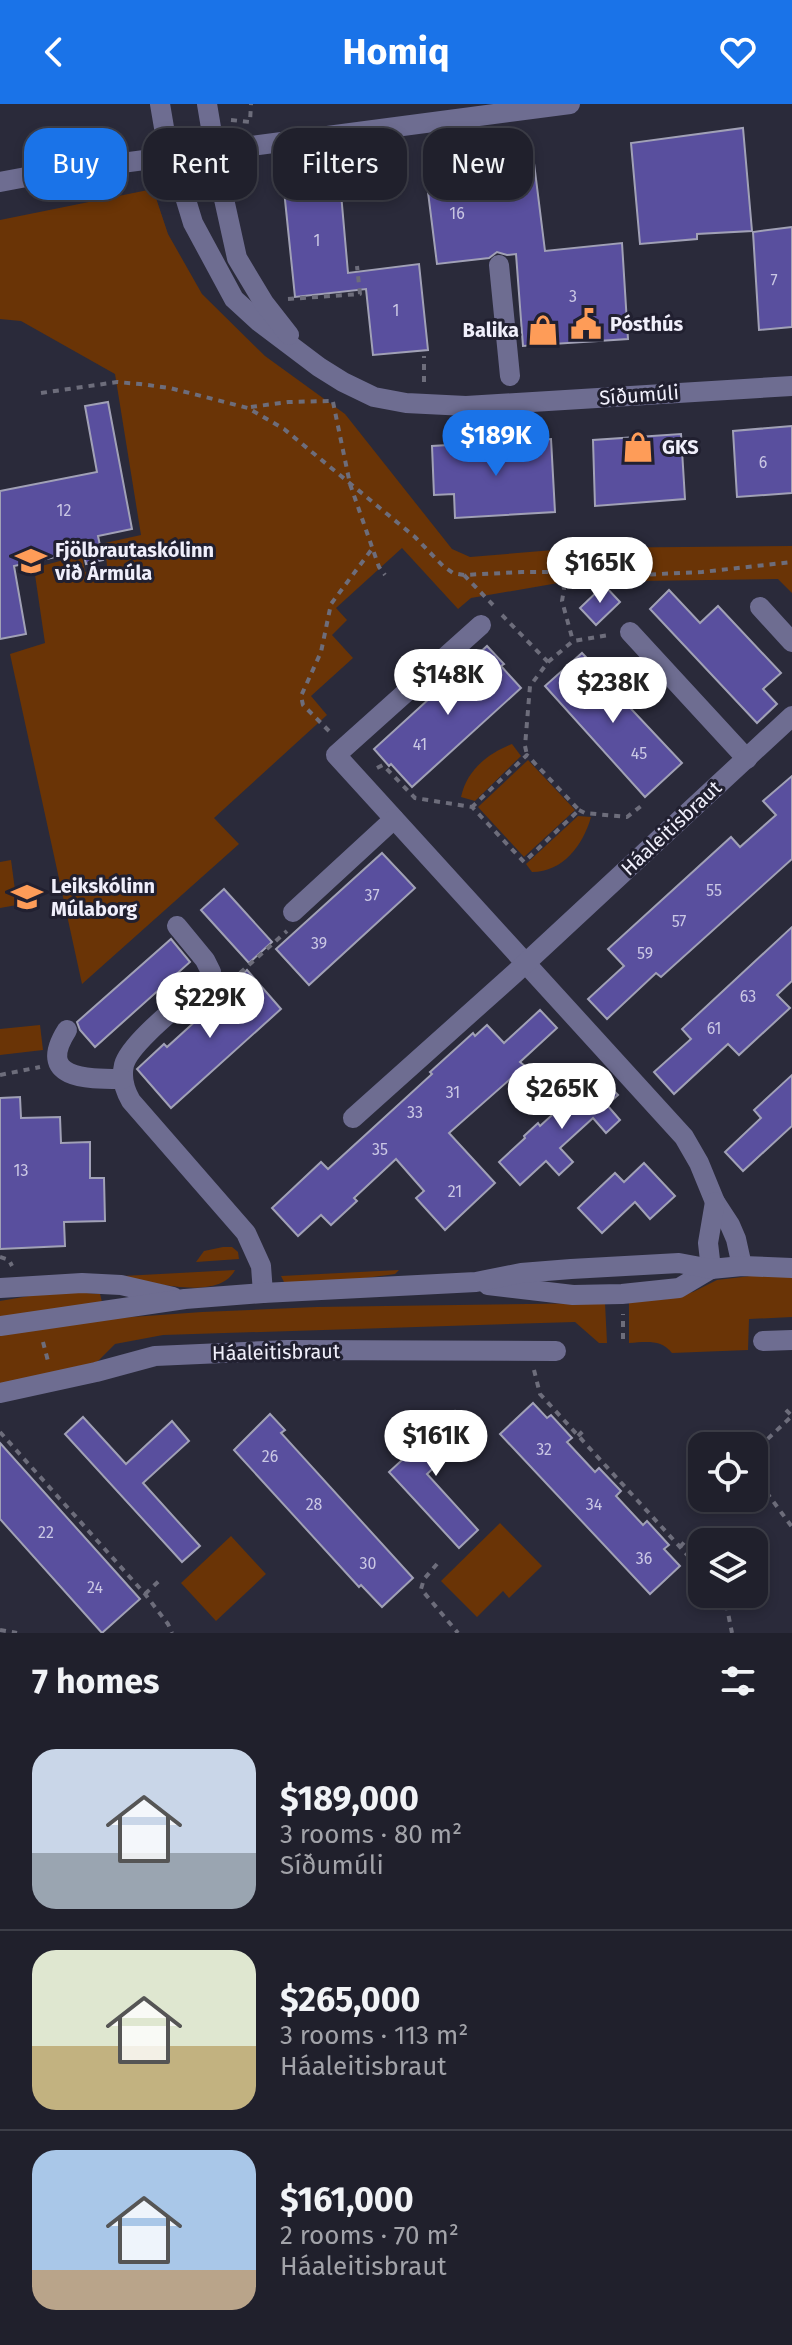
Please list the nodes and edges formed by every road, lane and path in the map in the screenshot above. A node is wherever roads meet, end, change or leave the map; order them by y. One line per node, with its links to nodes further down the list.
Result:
1 (160, 104): 6 (street, Síðumúli)
2 (207, 104): 7 (street, Síðumúli)
3 (251, 104): 5 (path)
4 (570, 104): 8 (street)
5 (225, 119)
6 (164, 128)
7 (212, 128)
8 (257, 146)
9 (143, 160): 10 (street)
10 (0, 182)
11 (186, 200): 16 (street, Síðumúli)
12 (224, 200): 16 (street, Síðumúli)
13 (499, 265): 17 (street)
14 (357, 266): 15 (path)
15 (294, 299)
16 (306, 357): 18 (street, Síðumúli)
17 (510, 376)
18 (343, 382): 19 (street, Síðumúli); 21 (path)
19 (792, 386)
20 (41, 393): 22 (path)
21 (333, 401): 22 (path); 23 (path)
22 (248, 408): 23 (path)
23 (350, 484): 24 (path); 28 (path)
24 (372, 549): 27 (path); 36 (path)
25 (792, 562): 26 (path)
26 (561, 572): 28 (path); 32 (path)
27 (385, 575)
28 (464, 575): 34 (path)
29 (760, 607): 33 (street)
30 (481, 625): 36 (street)
31 (630, 632): 32 (path); 38 (street)
32 (573, 641): 34 (path)
33 (792, 642)
34 (548, 662): 37 (path)
35 (792, 716): 38 (street, Háaleitisbraut)
36 (345, 747): 43 (street)
37 (527, 755): 41 (path); 42 (path)
38 (747, 759): 47 (street, Háaleitisbraut)
39 (375, 769): 41 (path)
40 (645, 803): 42 (path)
41 (472, 807): 42 (path)
42 (579, 810)
43 (394, 819): 44 (street); 47 (street)
44 (293, 912)
45 (177, 926): 52 (street)
46 (271, 946): 48 (path)
47 (525, 963): 53 (street, Háaleitisbraut); 54 (street)
48 (246, 968)
49 (67, 1030): 50 (street)
50 (58, 1062): 51 (path); 52 (street)
51 (0, 1075)
52 (123, 1079): 60 (street)
53 (353, 1118)
54 (715, 1202): 55 (street); 57 (street)
55 (742, 1266): 56 (street); 57 (street)
56 (792, 1268)
57 (711, 1269): 58 (street); 58 (street)
58 (476, 1282): 60 (street)
59 (0, 1288): 61 (street)
60 (263, 1293): 61 (street)
61 (185, 1299): 63 (street)
62 (623, 1301): 64 (path)
63 (0, 1326)
64 (623, 1339)
65 (792, 1340): 66 (street)
66 (763, 1341)
67 (556, 1351): 69 (street, Háaleitisbraut)
68 (533, 1365): 73 (path)
69 (0, 1393)
70 (785, 1409): 74 (path)
71 (584, 1430): 73 (path)
72 (0, 1432): 82 (path)
73 (578, 1436): 78 (path)
74 (768, 1439)
75 (768, 1494): 76 (path)
76 (792, 1527)
77 (687, 1539): 78 (path)
78 (680, 1547): 79 (path)
79 (688, 1556)
80 (437, 1564): 87 (path)
81 (160, 1580): 82 (path)
82 (145, 1594): 86 (path)
83 (727, 1608): 88 (path)
84 (0, 1630): 85 (path)
85 (17, 1633)
86 (172, 1633)
87 (458, 1633)
88 (732, 1633)

